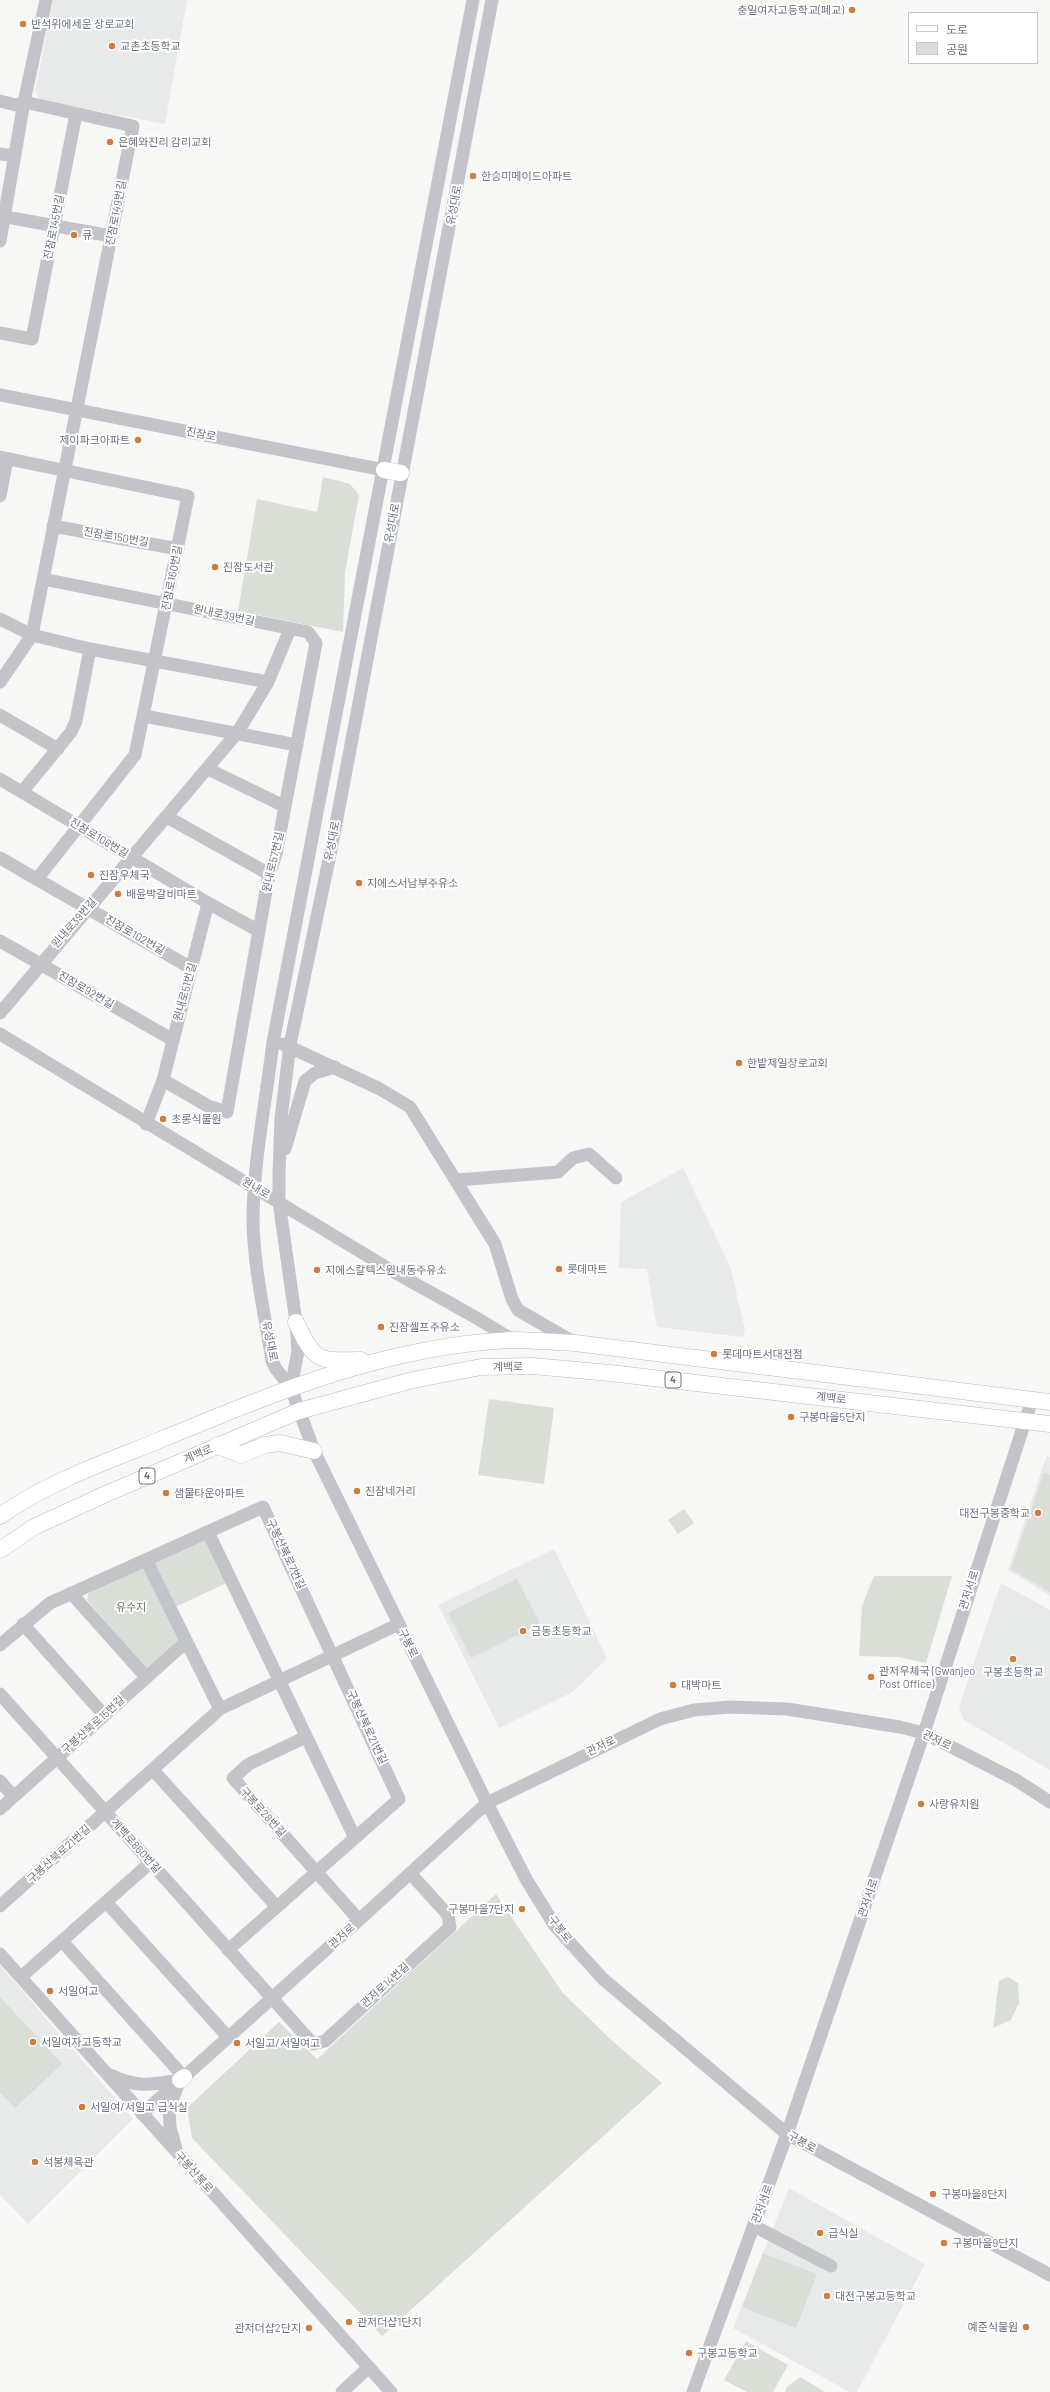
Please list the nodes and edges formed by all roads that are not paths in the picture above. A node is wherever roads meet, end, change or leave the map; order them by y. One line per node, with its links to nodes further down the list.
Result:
1 (46, 0): 5 (street)
2 (474, 0): 18 (street, 유성대로)
3 (492, 0): 19 (street, 유성대로)
4 (0, 101): 5 (street, 진잠로149번길)
5 (24, 102): 6 (street, 진잠로149번길); 8 (street)
6 (76, 114): 10 (street, 진잠로145번길); 11 (street, 진잠로149번길)
7 (0, 154): 8 (street)
8 (16, 156): 9 (street)
9 (2, 216): 10 (street); 12 (street)
10 (54, 226): 11 (street); 13 (street, 진잠로145번길)
11 (111, 236): 15 (street, 진잠로149번길)
12 (0, 241)
13 (0, 333)
14 (0, 394): 15 (street, 진잠로)
15 (76, 409): 17 (street); 18 (street, 진잠로)
16 (3, 458): 17 (street); 20 (street)
17 (64, 470): 21 (street); 22 (street, 진잠로160번길)
18 (384, 470): 19 (main road, 진잠로); 56 (street, 유성대로)
19 (401, 473): 57 (street, 유성대로)
20 (0, 496)
21 (53, 526): 22 (street, 진잠로150번길); 23 (street)
22 (178, 549): 24 (street, 진잠로160번길)
23 (43, 579): 24 (street, 원내로39번길); 27 (street)
24 (167, 603): 26 (street, 원내로39번길); 29 (street, 진잠로160번길)
25 (0, 619): 27 (street)
26 (290, 629): 31 (street, 원내로39번길); 35 (street, 원내로57번길)
27 (32, 636): 28 (street); 30 (street)
28 (90, 649): 29 (street); 36 (street)
29 (155, 661): 31 (street); 33 (street, 진잠로160번길)
30 (0, 682)
31 (268, 682): 34 (street, 원내로39번길)
32 (0, 714): 36 (street)
33 (144, 716): 34 (street); 42 (street, 진잠로160번길)
34 (237, 733): 35 (street); 37 (street, 원내로39번길)
35 (297, 745): 40 (street, 원내로57번길)
36 (58, 749): 39 (street)
37 (208, 769): 40 (street); 41 (street, 원내로39번길)
38 (0, 779): 39 (street, 진잠로106번길)
39 (22, 792): 42 (street, 진잠로106번길)
40 (284, 806): 45 (street, 원내로57번길)
41 (166, 817): 43 (street, 원내로39번길); 45 (street)
42 (78, 825): 43 (street, 진잠로106번길); 46 (street)
43 (130, 857): 47 (street, 진잠로106번길); 48 (street, 원내로39번길)
44 (0, 858): 46 (street, 진잠로102번길)
45 (268, 874): 49 (street, 원내로57번길)
46 (37, 879): 48 (street, 진잠로102번길)
47 (208, 903): 49 (street, 진잠로106번길); 52 (street, 원내로51번길)
48 (88, 908): 51 (street, 원내로39번길); 52 (street, 진잠로102번길)
49 (259, 931): 59 (street, 원내로57번길)
50 (0, 941): 51 (street, 진잠로92번길)
51 (40, 963): 53 (street, 원내로39번길); 55 (street, 진잠로92번길)
52 (191, 968): 55 (street, 원내로51번길)
53 (0, 1013)
54 (0, 1034): 60 (street, 원내로)
55 (172, 1040): 59 (street, 원내로51번길)
56 (274, 1042): 57 (street); 64 (street, 유성대로)
57 (290, 1045): 58 (street); 61 (street, 유성대로)
58 (335, 1067): 61 (street); 63 (street)
59 (164, 1080): 60 (street, 원내로51번길)
60 (146, 1124): 64 (street, 원내로)
61 (279, 1172): 65 (street, 유성대로)
62 (616, 1178): 63 (street)
63 (457, 1180): 68 (street)
64 (254, 1187): 65 (street, 원내로); 70 (street, 유성대로)
65 (279, 1202): 66 (street, 유성대로); 67 (street, 원내로)
66 (296, 1322): 69 (main road); 70 (street, 유성대로)
67 (512, 1340): 68 (main road, 4); 69 (main road, 4)
68 (575, 1344): 71 (main road, 4)
69 (378, 1360): 70 (main road, 4)
70 (291, 1388): 73 (street, 구봉로); 78 (main road, 4)
71 (1032, 1400): 72 (main road, 4); 74 (street, 관저서로)
72 (1050, 1402)
73 (299, 1411): 74 (main road, 계백로 / 4); 76 (main road, 계백로 / 4); 77 (street, 구봉로)
74 (1024, 1421): 75 (main road, 계백로 / 4); 93 (street, 관저서로)
75 (1050, 1424)
76 (217, 1446): 77 (main road); 80 (main road, 계백로 / 4)
77 (314, 1451): 84 (street, 구봉로)
78 (0, 1516)
79 (208, 1532): 81 (street, 구봉산북로7번길); 87 (street, 구봉산북로7번길); 89 (street)
80 (0, 1550)
81 (146, 1560): 82 (street, 구봉산북로7번길); 85 (street)
82 (71, 1593): 83 (street, 구봉산북로7번길); 88 (street)
83 (23, 1624): 86 (street, 구봉산북로7번길); 92 (street)
84 (399, 1624): 87 (street, 구봉산북로21번길); 100 (street, 구봉로)
85 (186, 1642): 88 (street, 구봉산북로15번길); 91 (street)
86 (0, 1645)
87 (334, 1656): 89 (street, 구봉산북로21번길); 103 (street, 구봉산북로21번길)
88 (146, 1678): 92 (street, 구봉산북로15번길)
89 (280, 1682): 91 (street, 구봉산북로21번길); 94 (street)
90 (0, 1694): 95 (street, 계백로860번길)
91 (220, 1709): 96 (street, 구봉산북로21번길)
92 (104, 1715): 95 (street, 구봉산북로15번길)
93 (924, 1732): 99 (street, 관저로); 100 (street, 관저로); 120 (street, 관저서로)
94 (306, 1737): 103 (street); 105 (street, 구봉로28번길)
95 (57, 1757): 98 (street, 구봉산북로15번길); 102 (street, 계백로860번길)
96 (153, 1770): 102 (street, 구봉산북로21번길); 109 (street)
97 (0, 1781): 98 (street)
98 (13, 1796): 101 (street, 구봉산북로15번길)
99 (1050, 1802)
100 (486, 1803): 106 (street, 관저로); 120 (street, 구봉로)
101 (0, 1808)
102 (106, 1812): 104 (street, 계백로860번길); 108 (street, 구봉산북로21번길)
103 (355, 1838): 105 (street)
104 (150, 1862): 107 (street); 112 (street, 계백로860번길)
105 (317, 1872): 109 (street); 110 (street, 구봉로28번길)
106 (410, 1873): 110 (street, 관저로); 115 (street, 관저로14번길)
107 (106, 1902): 111 (street); 116 (street)
108 (0, 1906)
109 (277, 1907): 112 (street)
110 (359, 1920): 115 (street, 관저로)
111 (62, 1941): 114 (street); 118 (street)
112 (228, 1950): 115 (street, 계백로860번길)
113 (0, 1954): 114 (street, 구봉산북로)
114 (21, 1977): 117 (street, 구봉산북로)
115 (272, 1999): 116 (street, 관저로)
116 (228, 2037): 118 (street, 관저로)
117 (106, 2074): 118 (street); 119 (street, 구봉산북로)
118 (182, 2078): 119 (street, 관저로); 121 (street)
119 (142, 2114): 121 (street, 구봉산북로)
120 (787, 2134): 122 (street, 관저서로); 124 (street, 구봉로)
121 (177, 2153): 125 (street, 구봉산북로)
122 (754, 2226): 123 (street); 128 (street, 관저서로)
123 (831, 2266)
124 (1050, 2275)
125 (368, 2367): 126 (street); 127 (street, 구봉산북로)
126 (342, 2392)
127 (391, 2392)
128 (693, 2392)

